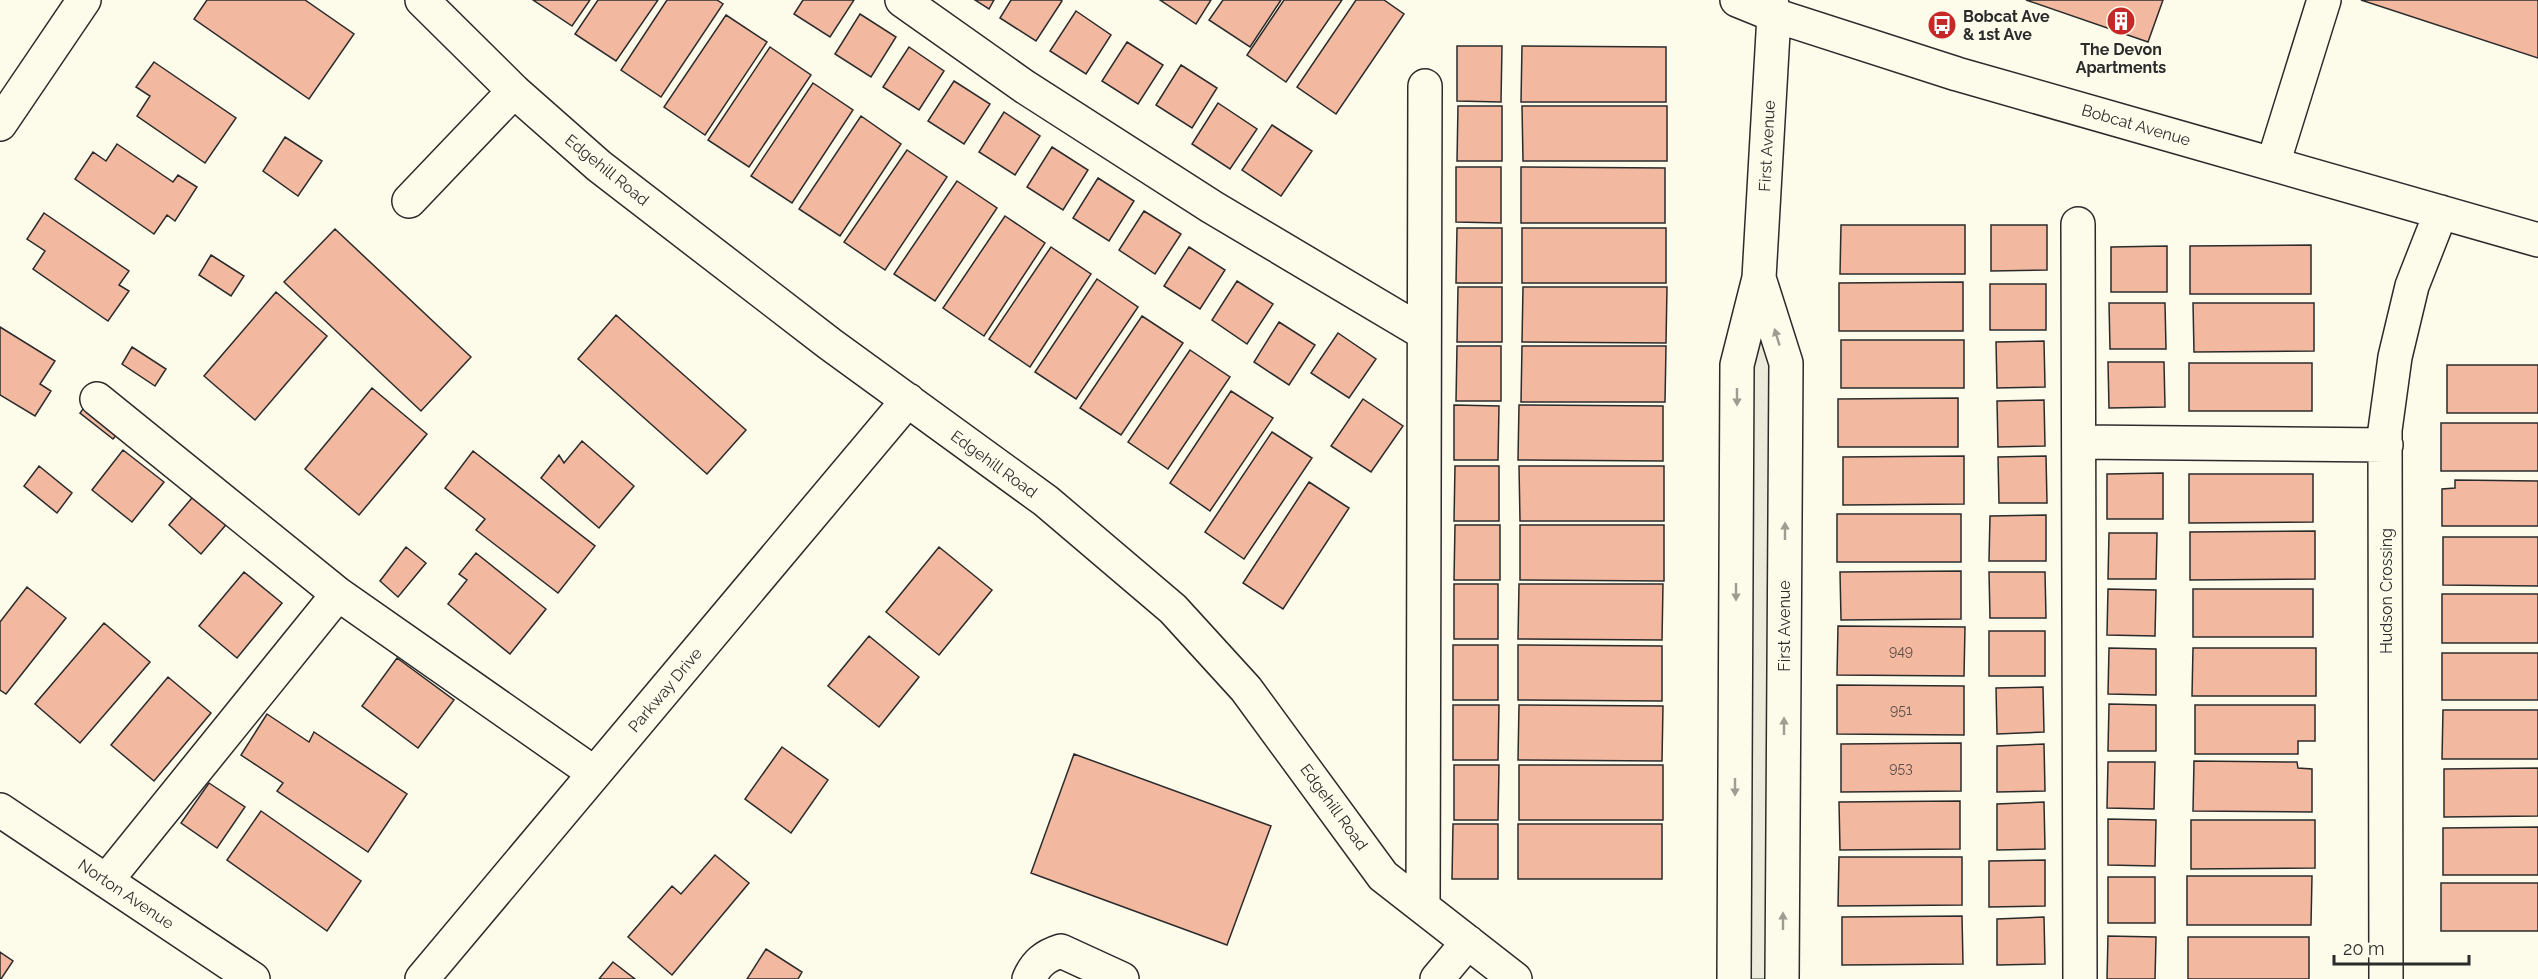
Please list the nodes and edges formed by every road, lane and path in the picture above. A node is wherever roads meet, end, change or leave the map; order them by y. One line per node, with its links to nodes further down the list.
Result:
1 (84, 0): 9 (street)
2 (422, 0): 8 (street, Edgehill Road)
3 (902, 0): 16 (street)
4 (1737, 0): 6 (street, Bobcat Avenue)
5 (2324, 0): 10 (street)
6 (1777, 5): 10 (street, Bobcat Avenue); 15 (street, First Avenue)
7 (1425, 86): 16 (street)
8 (514, 91): 11 (street); 18 (street, Edgehill Road)
9 (5, 105)
10 (2273, 164): 12 (street, Bobcat Avenue)
11 (409, 201)
12 (2441, 212): 14 (street, Bobcat Avenue); 20 (street, Hudson Crossing)
13 (2078, 224): 19 (street)
14 (2538, 240)
15 (1759, 278): 33 (street, First Avenue, one-way to 33); 34 (street, First Avenue, one-way to 15)
16 (1424, 333): 25 (street)
17 (97, 399): 21 (street)
18 (908, 400): 22 (street, Parkway Drive); 25 (street, Edgehill Road)
19 (2079, 442): 20 (street); 35 (street)
20 (2386, 446): 36 (street, Hudson Crossing)
21 (338, 594): 22 (street); 24 (street)
22 (594, 773): 28 (street, Parkway Drive)
23 (0, 810): 24 (street, Norton Avenue)
24 (106, 881): 27 (street, Norton Avenue)
25 (1423, 907): 26 (street, Edgehill Road)
26 (1468, 942): 31 (street); 32 (street, Edgehill Road)
27 (253, 979)
28 (422, 979)
29 (1029, 979): 30 (street)
30 (1122, 979)
31 (1437, 979)
32 (1515, 979)
33 (1734, 979)
34 (1782, 979)
35 (2080, 979)
36 (2386, 979)

